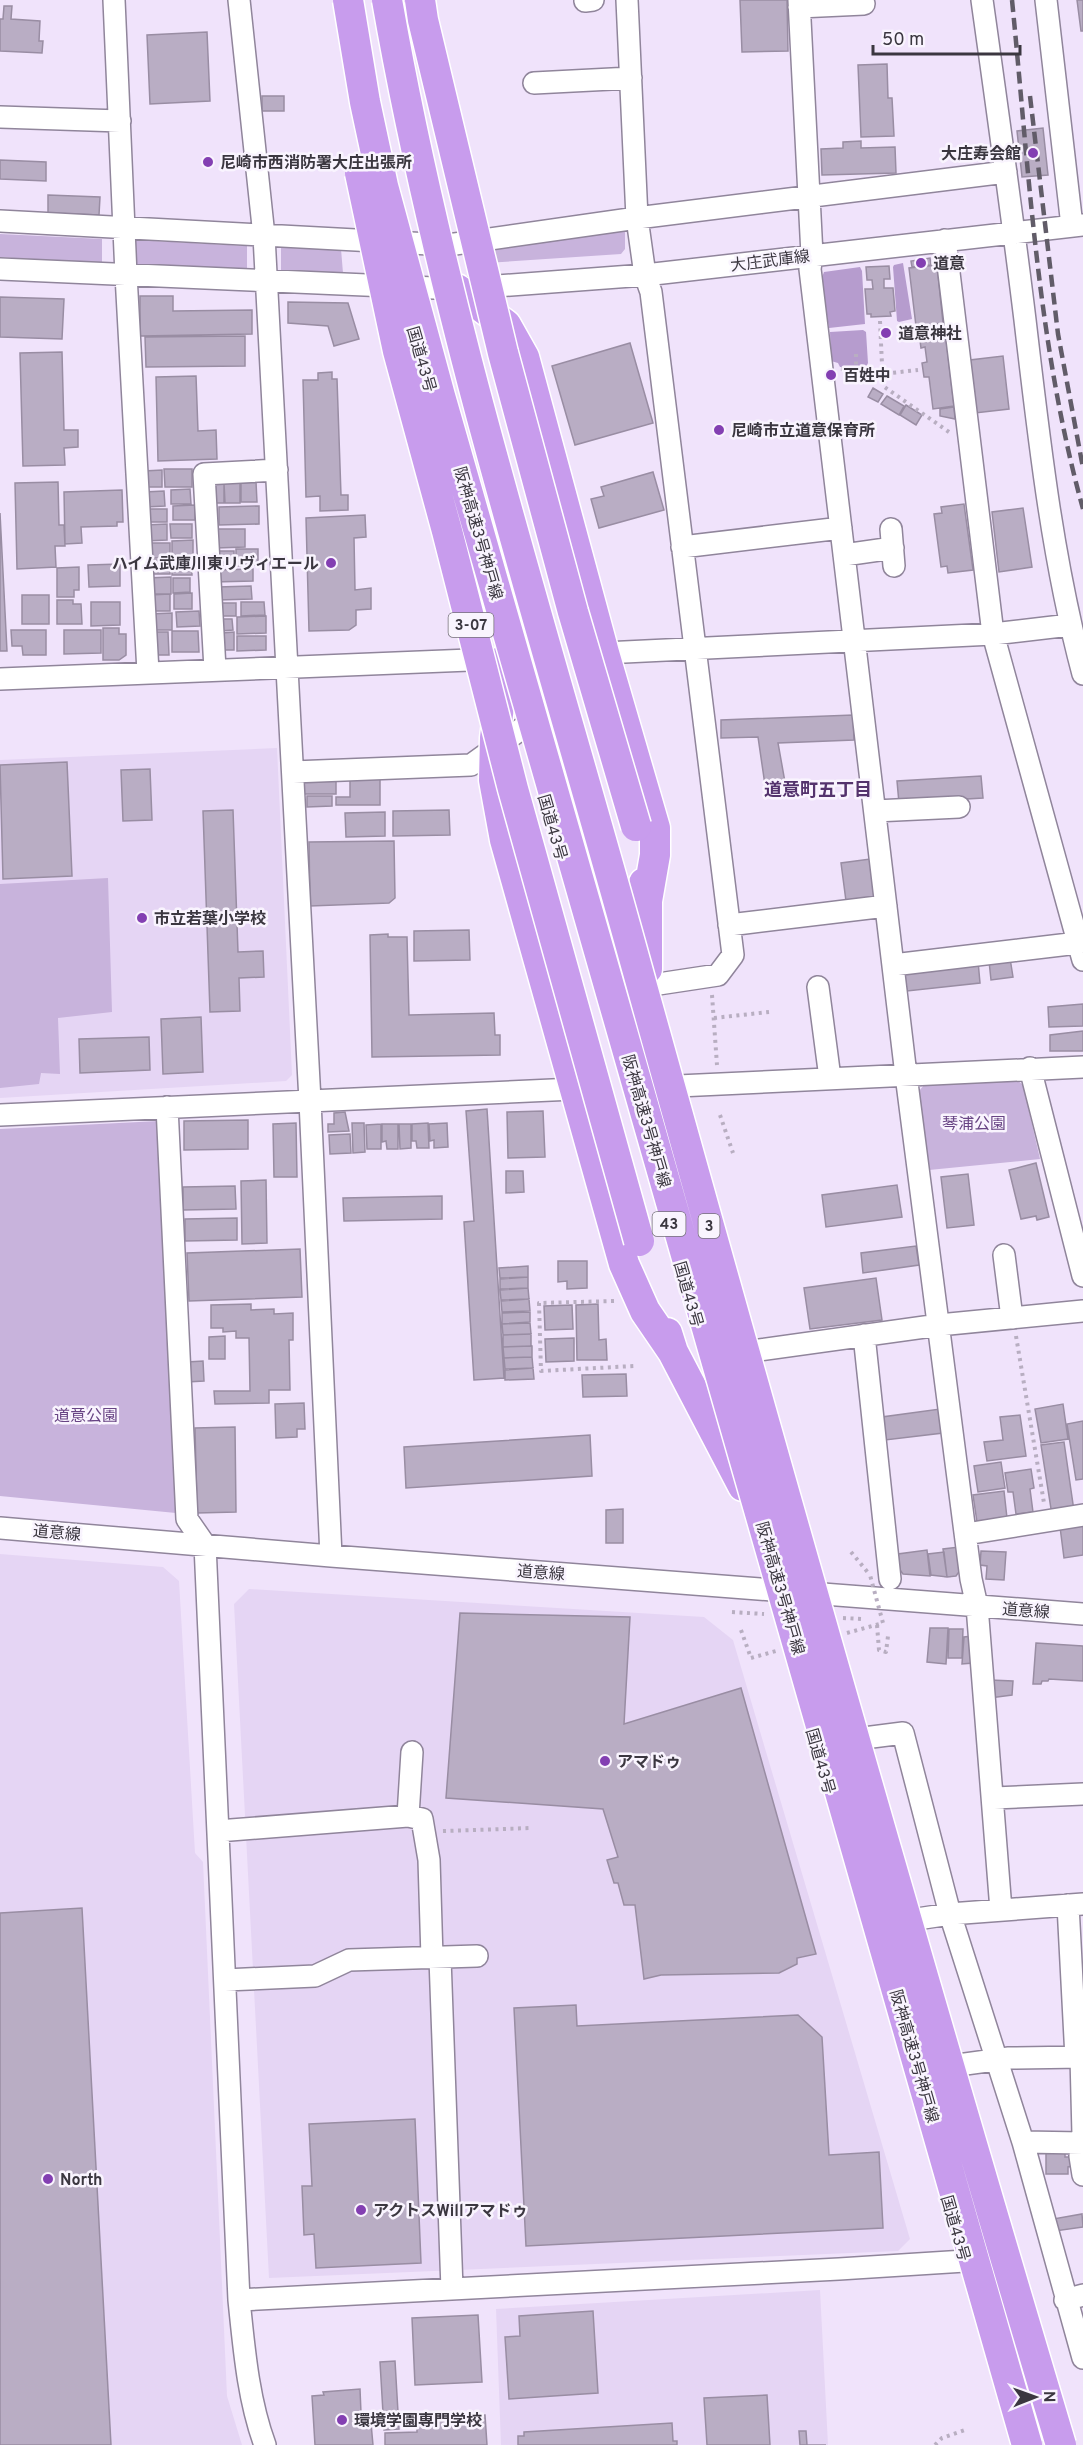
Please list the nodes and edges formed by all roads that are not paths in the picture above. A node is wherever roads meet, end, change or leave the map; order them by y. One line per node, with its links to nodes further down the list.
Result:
1 (114, 0): 18 (street)
2 (239, 0): 26 (street)
3 (337, 0): 28 (highway, 国道43号 / 43)
4 (348, 0): 81 (highway, 3-07, bridge); 120 (highway, 阪神高速3号神戸線 / 3, bridge)
5 (387, 0): 121 (highway, 阪神高速3号神戸線 / 3, bridge)
6 (396, 0): 29 (highway)
7 (420, 0): 58 (highway, bridge)
8 (585, 0): 9 (street)
9 (593, 0)
10 (627, 0): 15 (street)
11 (982, 0): 19 (street)
12 (1046, 0): 23 (street)
13 (799, 4): 14 (street); 20 (street)
14 (864, 4)
15 (631, 78): 16 (street); 21 (street)
16 (534, 83)
17 (0, 117): 18 (street)
18 (120, 121): 24 (street)
19 (1006, 172): 20 (street); 25 (street)
20 (809, 197): 21 (street); 30 (street)
21 (637, 218): 29 (street); 33 (street)
22 (0, 220): 24 (street)
23 (1077, 225): 25 (street, 大庄武庫線)
24 (125, 227): 26 (street); 32 (street)
25 (1014, 232): 27 (street, 大庄武庫線); 42 (street)
26 (264, 236): 28 (street); 34 (street)
27 (945, 240): 30 (street, 大庄武庫線); 43 (street)
28 (389, 242): 29 (street); 35 (highway, 国道43号 / 43)
29 (448, 245): 36 (highway)
30 (812, 255): 33 (street, 大庄武庫線); 38 (street)
31 (0, 269): 32 (street, 大庄武庫線)
32 (126, 275): 34 (street, 大庄武庫線); 50 (street)
33 (645, 275): 36 (street, 大庄武庫線); 39 (street)
34 (267, 282): 35 (street, 大庄武庫線); 37 (street)
35 (402, 287): 36 (street, 大庄武庫線); 47 (highway, 国道43号 / 43)
36 (457, 290): 46 (highway); 63 (highway)
37 (277, 470): 48 (street); 49 (street)
38 (841, 528): 39 (street); 41 (street)
39 (682, 547): 45 (street)
40 (893, 548): 41 (street)
41 (844, 555): 44 (street)
42 (1070, 625): 43 (street); 51 (street)
43 (993, 634): 44 (street); 61 (street)
44 (854, 640): 45 (street); 57 (street)
45 (694, 648): 46 (street); 60 (street)
46 (604, 653): 58 (highway)
47 (505, 658): 48 (street); 53 (highway, 国道43号 / 43); 54 (highway)
48 (288, 667): 49 (street); 55 (street)
49 (215, 669): 50 (street)
50 (148, 672): 52 (street)
51 (1083, 674)
52 (0, 679)
53 (524, 727): 54 (street); 82 (highway, 国道43号 / 43)
54 (495, 748): 55 (street); 70 (highway)
55 (293, 772): 71 (street)
56 (959, 807): 57 (street)
57 (874, 811): 59 (street)
58 (647, 901): 63 (highway)
59 (886, 906): 60 (street); 62 (street)
60 (729, 925): 63 (street)
61 (1080, 951): 62 (street)
62 (893, 965): 67 (street)
63 (650, 977): 69 (highway)
64 (818, 987): 68 (street)
65 (1083, 1067): 66 (street)
66 (1030, 1068): 67 (street); 75 (street)
67 (906, 1075): 68 (street); 78 (street)
68 (830, 1078): 69 (street)
69 (678, 1086): 80 (highway)
70 (574, 1089): 71 (street); 81 (highway)
71 (310, 1101): 72 (street); 87 (street)
72 (167, 1107): 73 (street); 86 (street)
73 (0, 1114)
74 (1004, 1255): 77 (street)
75 (1083, 1276)
76 (1083, 1311): 77 (street)
77 (1012, 1318): 78 (street)
78 (939, 1325): 79 (street); 85 (street)
79 (864, 1335): 80 (street); 88 (street)
80 (752, 1351): 90 (highway)
81 (673, 1352): 82 (highway)
82 (743, 1486): 89 (highway, 国道43号 / 43)
83 (1083, 1515): 85 (street)
84 (0, 1528): 86 (street, 道意線)
85 (966, 1534): 91 (street)
86 (205, 1545): 87 (street, 道意線); 98 (street)
87 (331, 1556): 89 (street, 道意線)
88 (880, 1577)
89 (772, 1590): 90 (street, 道意線); 113 (highway, 国道43号 / 43)
90 (822, 1593): 91 (street, 道意線); 93 (highway)
91 (977, 1606): 92 (street, 道意線); 96 (street)
92 (1083, 1614)
93 (864, 1738): 101 (street); 102 (highway)
94 (412, 1752): 97 (street)
95 (1083, 1794): 96 (street)
96 (994, 1798): 100 (street)
97 (408, 1815): 98 (street); 104 (street)
98 (218, 1831): 105 (street)
99 (1075, 1905): 100 (street); 106 (street)
100 (1001, 1910): 101 (street)
101 (951, 1914): 102 (street); 107 (street)
102 (917, 1919): 108 (highway)
103 (477, 1956): 104 (street)
104 (436, 1958): 105 (street); 114 (street)
105 (225, 1980): 116 (street)
106 (1080, 2057): 107 (street); 109 (street)
107 (997, 2061): 108 (street); 110 (street)
108 (958, 2065): 122 (highway)
109 (1083, 2135)
110 (1023, 2142): 111 (street); 115 (street)
111 (1083, 2143): 112 (street)
112 (1083, 2175)
113 (965, 2261): 114 (street); 119 (highway, 国道43号 / 43)
114 (452, 2289): 116 (street)
115 (1074, 2298): 117 (street)
116 (239, 2300): 118 (street)
117 (1083, 2358)
118 (265, 2445)
119 (1017, 2445)
120 (1027, 2445)
121 (1061, 2445)
122 (1070, 2445)

